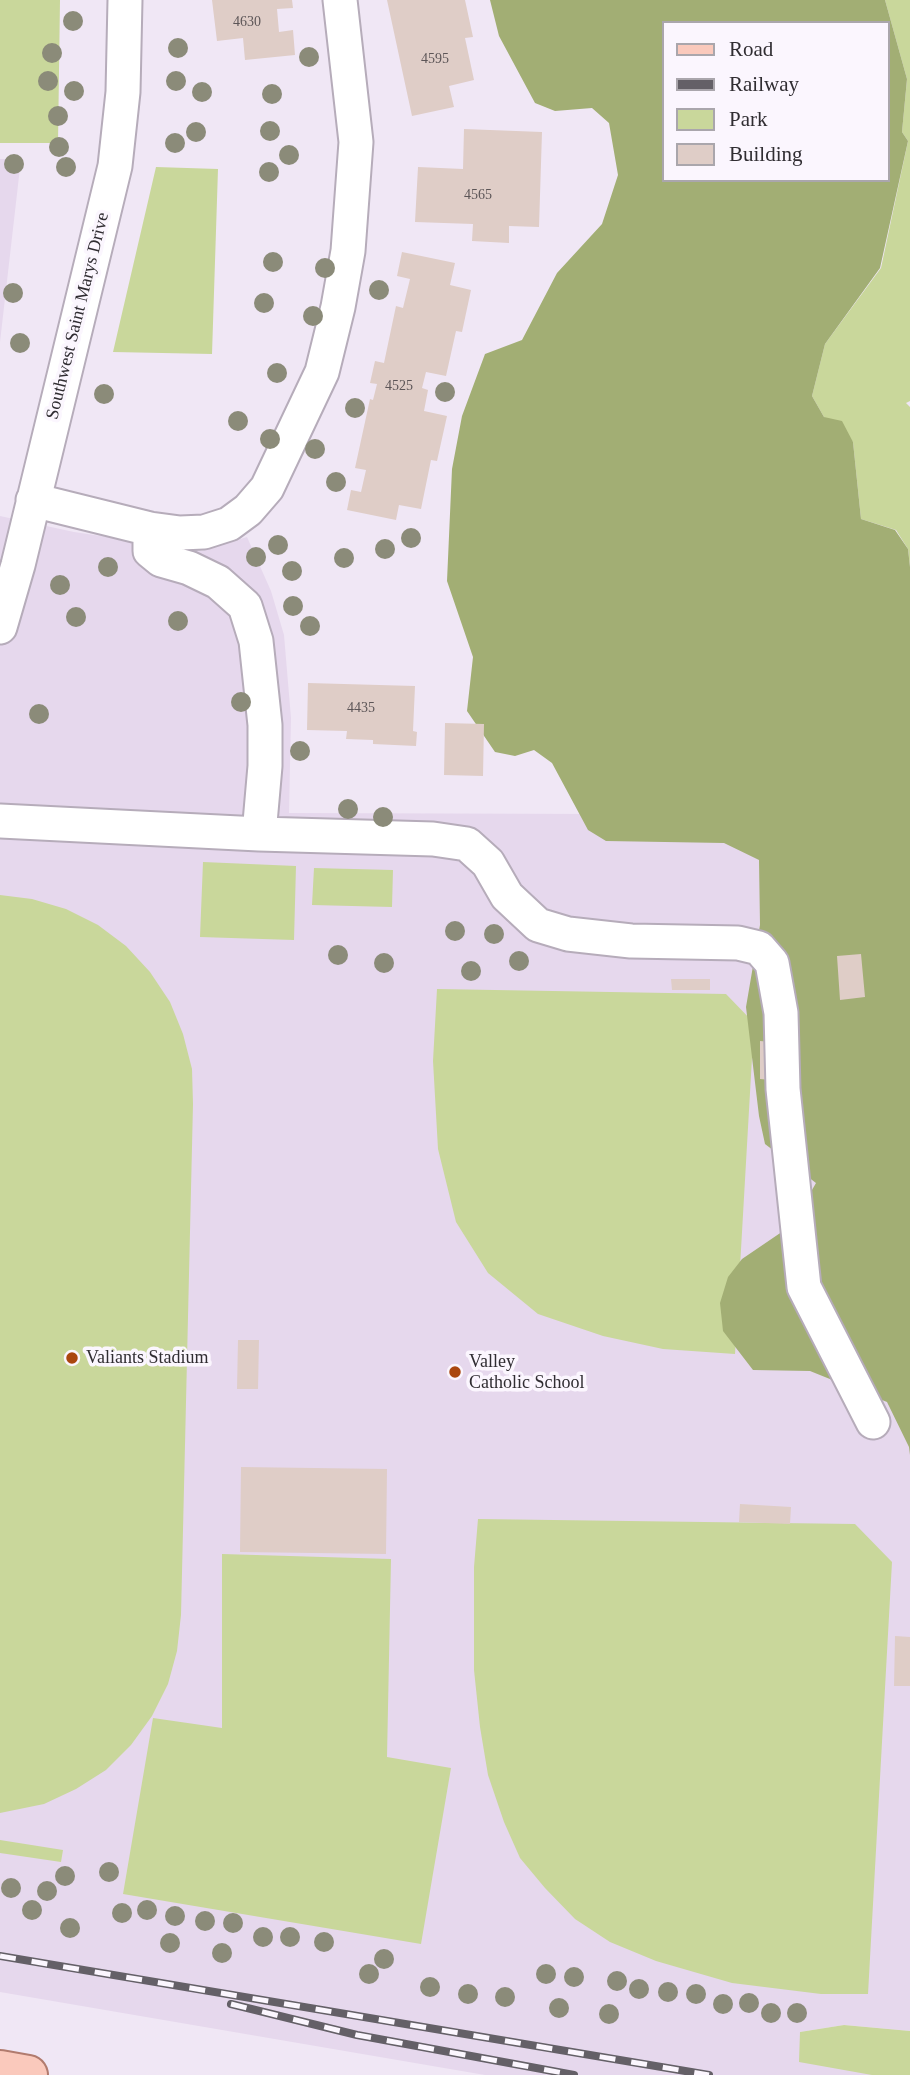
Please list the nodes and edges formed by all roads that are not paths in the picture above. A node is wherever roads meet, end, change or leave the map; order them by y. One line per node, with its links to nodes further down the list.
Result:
1 (125, 0): 3 (street, Southwest Saint Marys Drive)
2 (340, 0): 4 (street)
3 (33, 500): 4 (street); 5 (street, Southwest Saint Marys Drive)
4 (149, 529): 7 (street)
5 (0, 627)
6 (0, 821): 7 (street)
7 (259, 834): 8 (street)
8 (873, 1422)
9 (0, 2070): 10 (main road)
10 (28, 2075)

